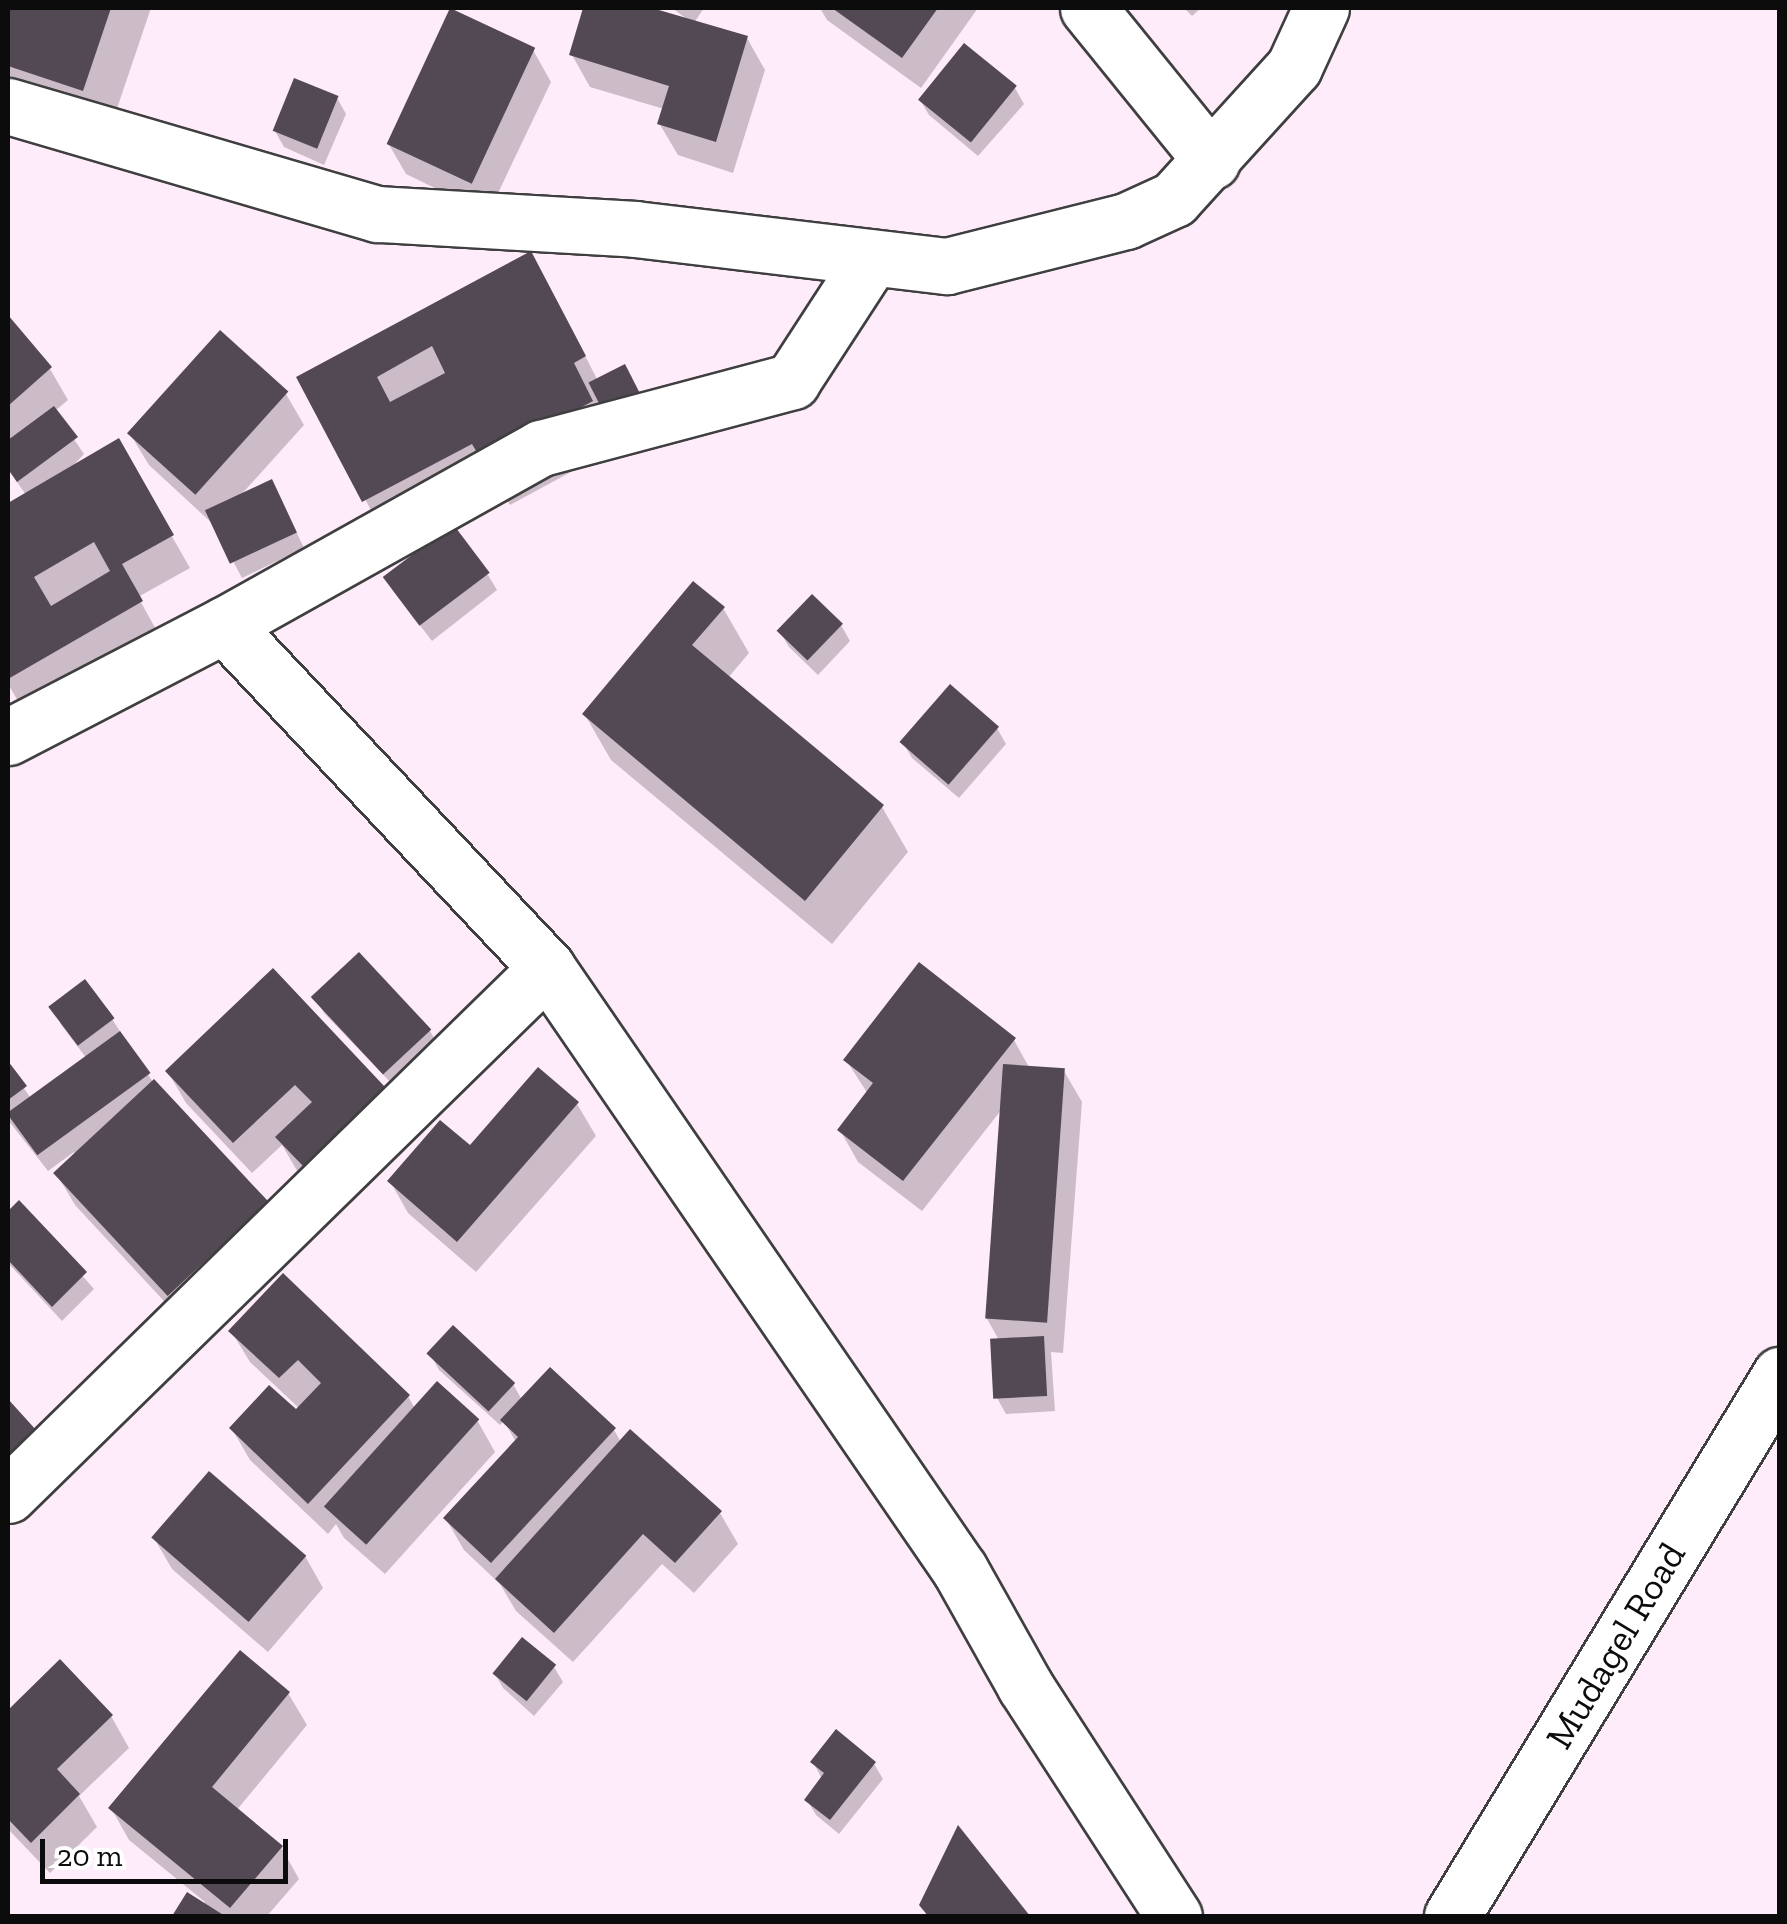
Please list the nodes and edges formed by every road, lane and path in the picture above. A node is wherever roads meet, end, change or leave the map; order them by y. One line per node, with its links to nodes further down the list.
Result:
1 (1088, 8): 4 (street)
2 (1321, 8): 4 (street)
3 (8, 106): 5 (street)
4 (1212, 161): 5 (street)
5 (872, 258): 6 (street)
6 (224, 625): 7 (street); 8 (street)
7 (8, 737)
8 (547, 968): 10 (street); 11 (street)
9 (1780, 1375): 12 (street, Mudagel Road)
10 (8, 1495)
11 (1174, 1916)
12 (1452, 1916)

